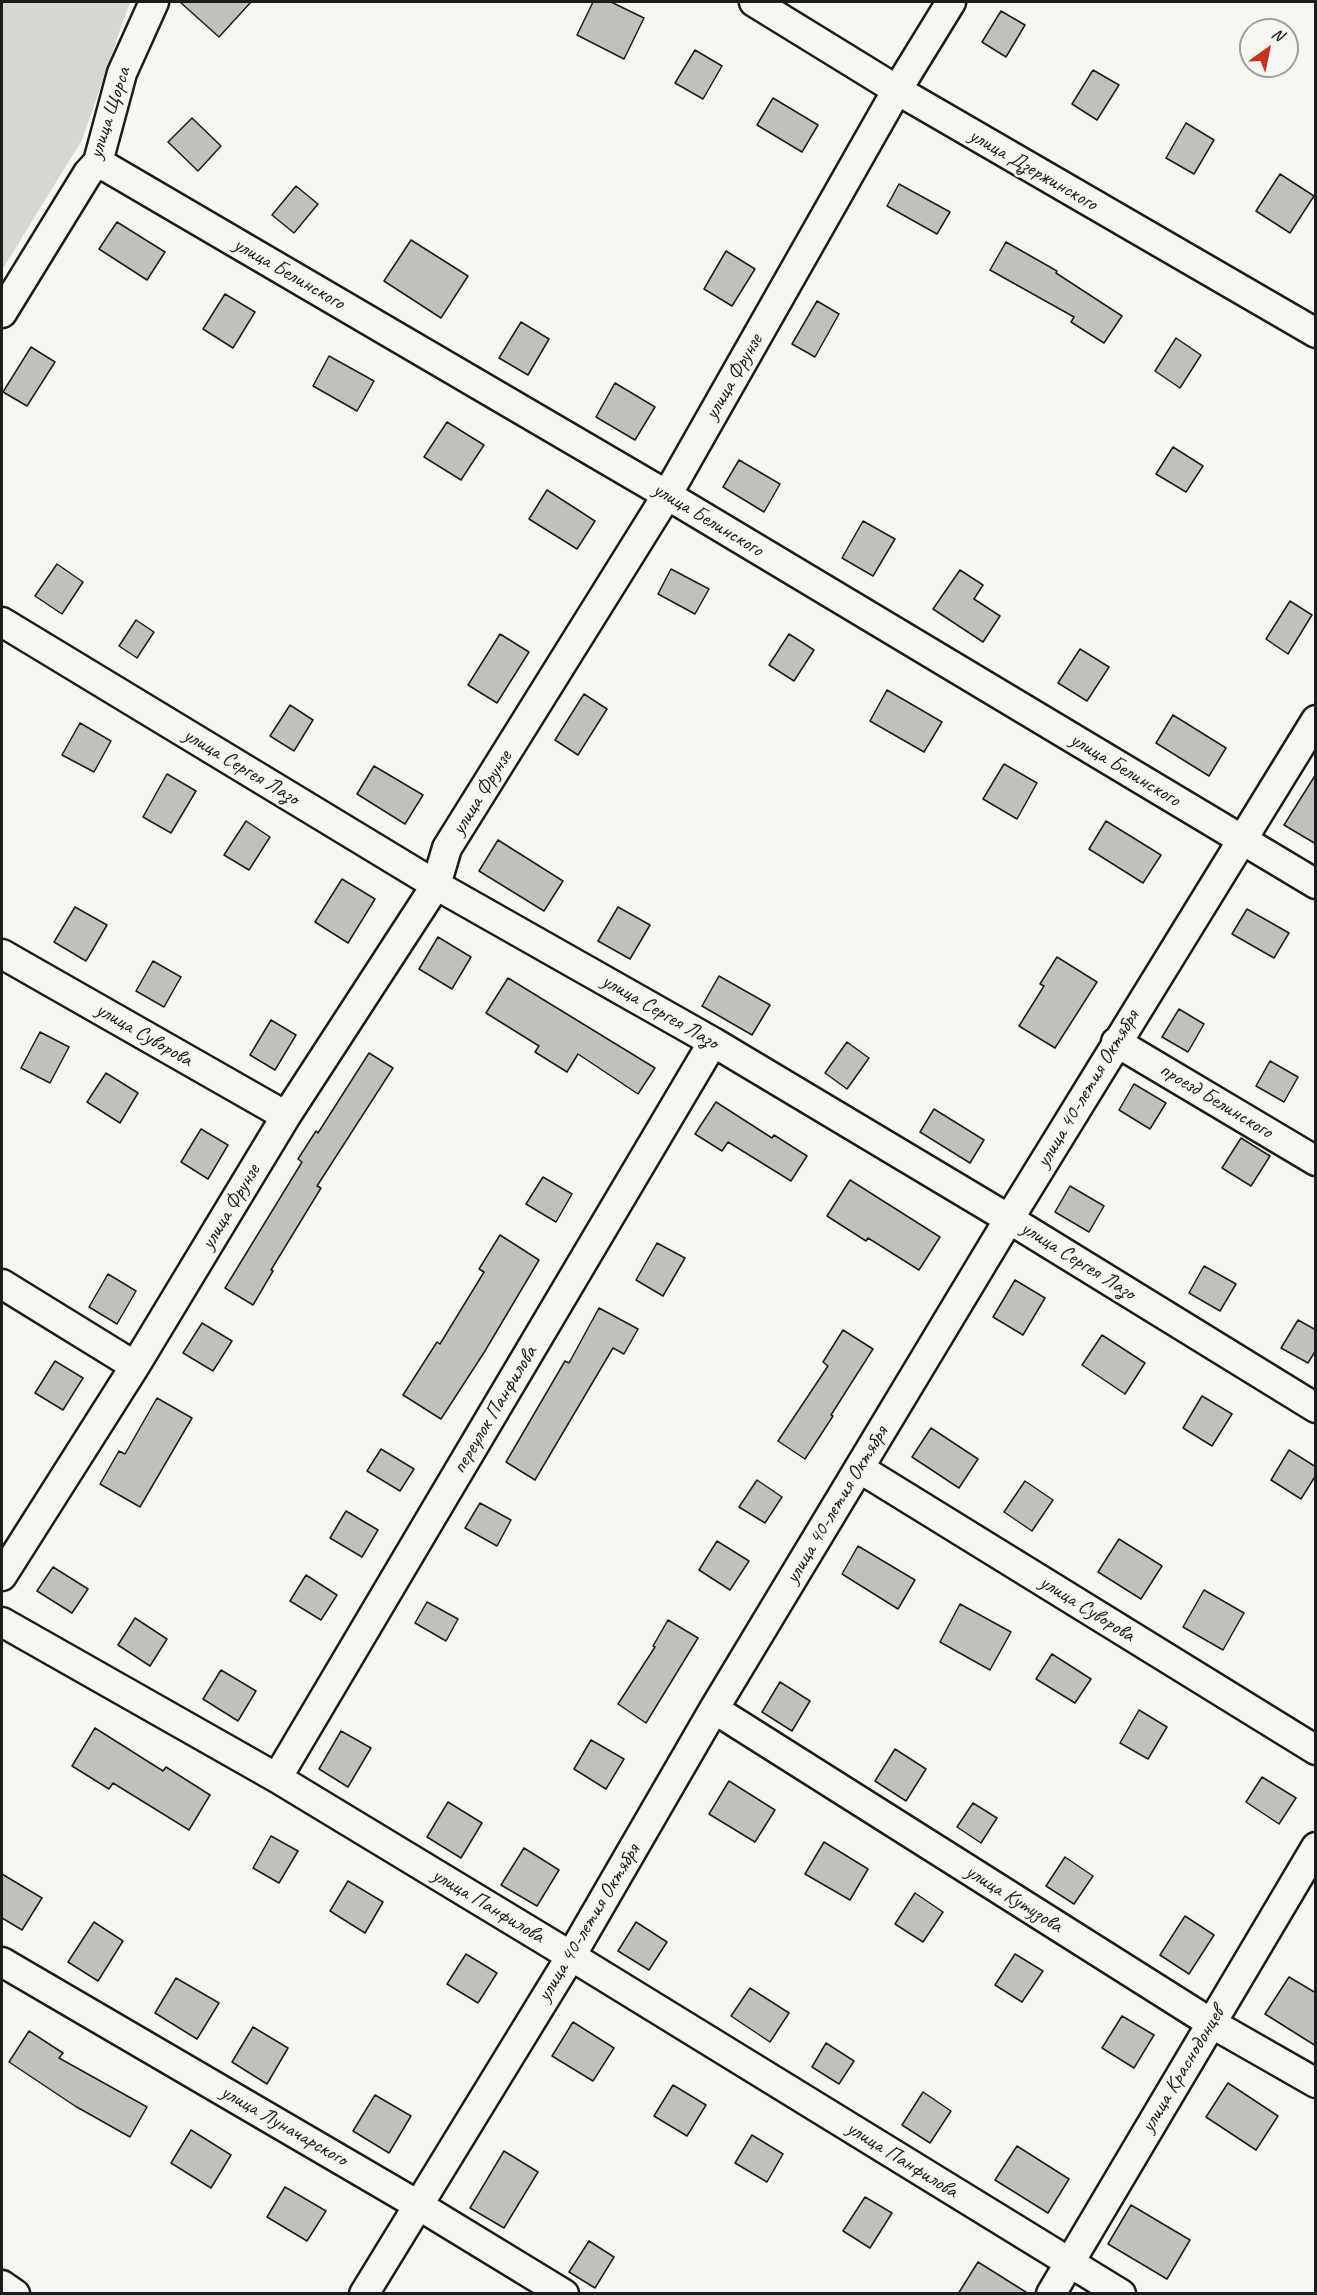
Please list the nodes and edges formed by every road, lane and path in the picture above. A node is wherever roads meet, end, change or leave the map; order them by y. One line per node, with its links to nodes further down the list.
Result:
1 (154, 2): 5 (street, улица Щорса)
2 (754, 2): 4 (street, улица Дзержинского)
3 (951, 2): 4 (street, улица Фрунзе)
4 (897, 90): 7 (street, улица Дзержинского); 8 (street, улица Фрунзе)
5 (98, 162): 6 (street, улица Щорса); 8 (street, улица Белинского)
6 (2, 313)
7 (1316, 333)
8 (667, 495): 11 (street, улица Белинского); 13 (street, улица Фрунзе)
9 (2, 622): 13 (street, улица Сергея Лазо)
10 (1316, 720): 11 (street, улица 40-летия Октября)
11 (1241, 840): 12 (street, улица Белинского); 16 (street, улица 40-летия Октября)
12 (1316, 884)
13 (436, 885): 15 (street, улица Сергея Лазо); 17 (street, улица Фрунзе)
14 (2, 954): 17 (street, улица Суворова)
15 (713, 1042): 19 (street, улица Сергея Лазо); 28 (street, переулок Панфилова)
16 (1116, 1042): 18 (street, проезд Белинского); 19 (street, улица 40-летия Октября)
17 (286, 1116): 21 (street, улица Фрунзе)
18 (1316, 1161)
19 (1009, 1219): 22 (street, улица Сергея Лазо); 23 (street, улица 40-летия Октября)
20 (2, 1284): 21 (street)
21 (135, 1366): 24 (street, улица Фрунзе)
22 (1316, 1408)
23 (859, 1468): 26 (street, улица 40-летия Октября); 27 (street, улица Суворова)
24 (2, 1576)
25 (2, 1622): 28 (street, улица Панфилова)
26 (714, 1709): 30 (street, улица 40-летия Октября); 32 (street, улица Кутузова)
27 (1316, 1750)
28 (277, 1778): 30 (street, улица Панфилова)
29 (1316, 1847): 32 (street, улица Краснодонцев)
30 (571, 1956): 34 (street, улица 40-летия Октября); 35 (street, улица Панфилова)
31 (2, 1962): 34 (street, улица Луначарского)
32 (1211, 2023): 33 (street, улица Кутузова); 35 (street, улица Краснодонцев)
33 (1316, 2083)
34 (418, 2205): 38 (street, улица 40-летия Октября); 39 (street, улица Луначарского)
35 (1069, 2263): 40 (street, улица Краснодонцев); 41 (street, улица Панфилова)
36 (2, 2285): 37 (street)
37 (15, 2294)
38 (364, 2294)
39 (564, 2294)
40 (1051, 2294)
41 (1122, 2294)

